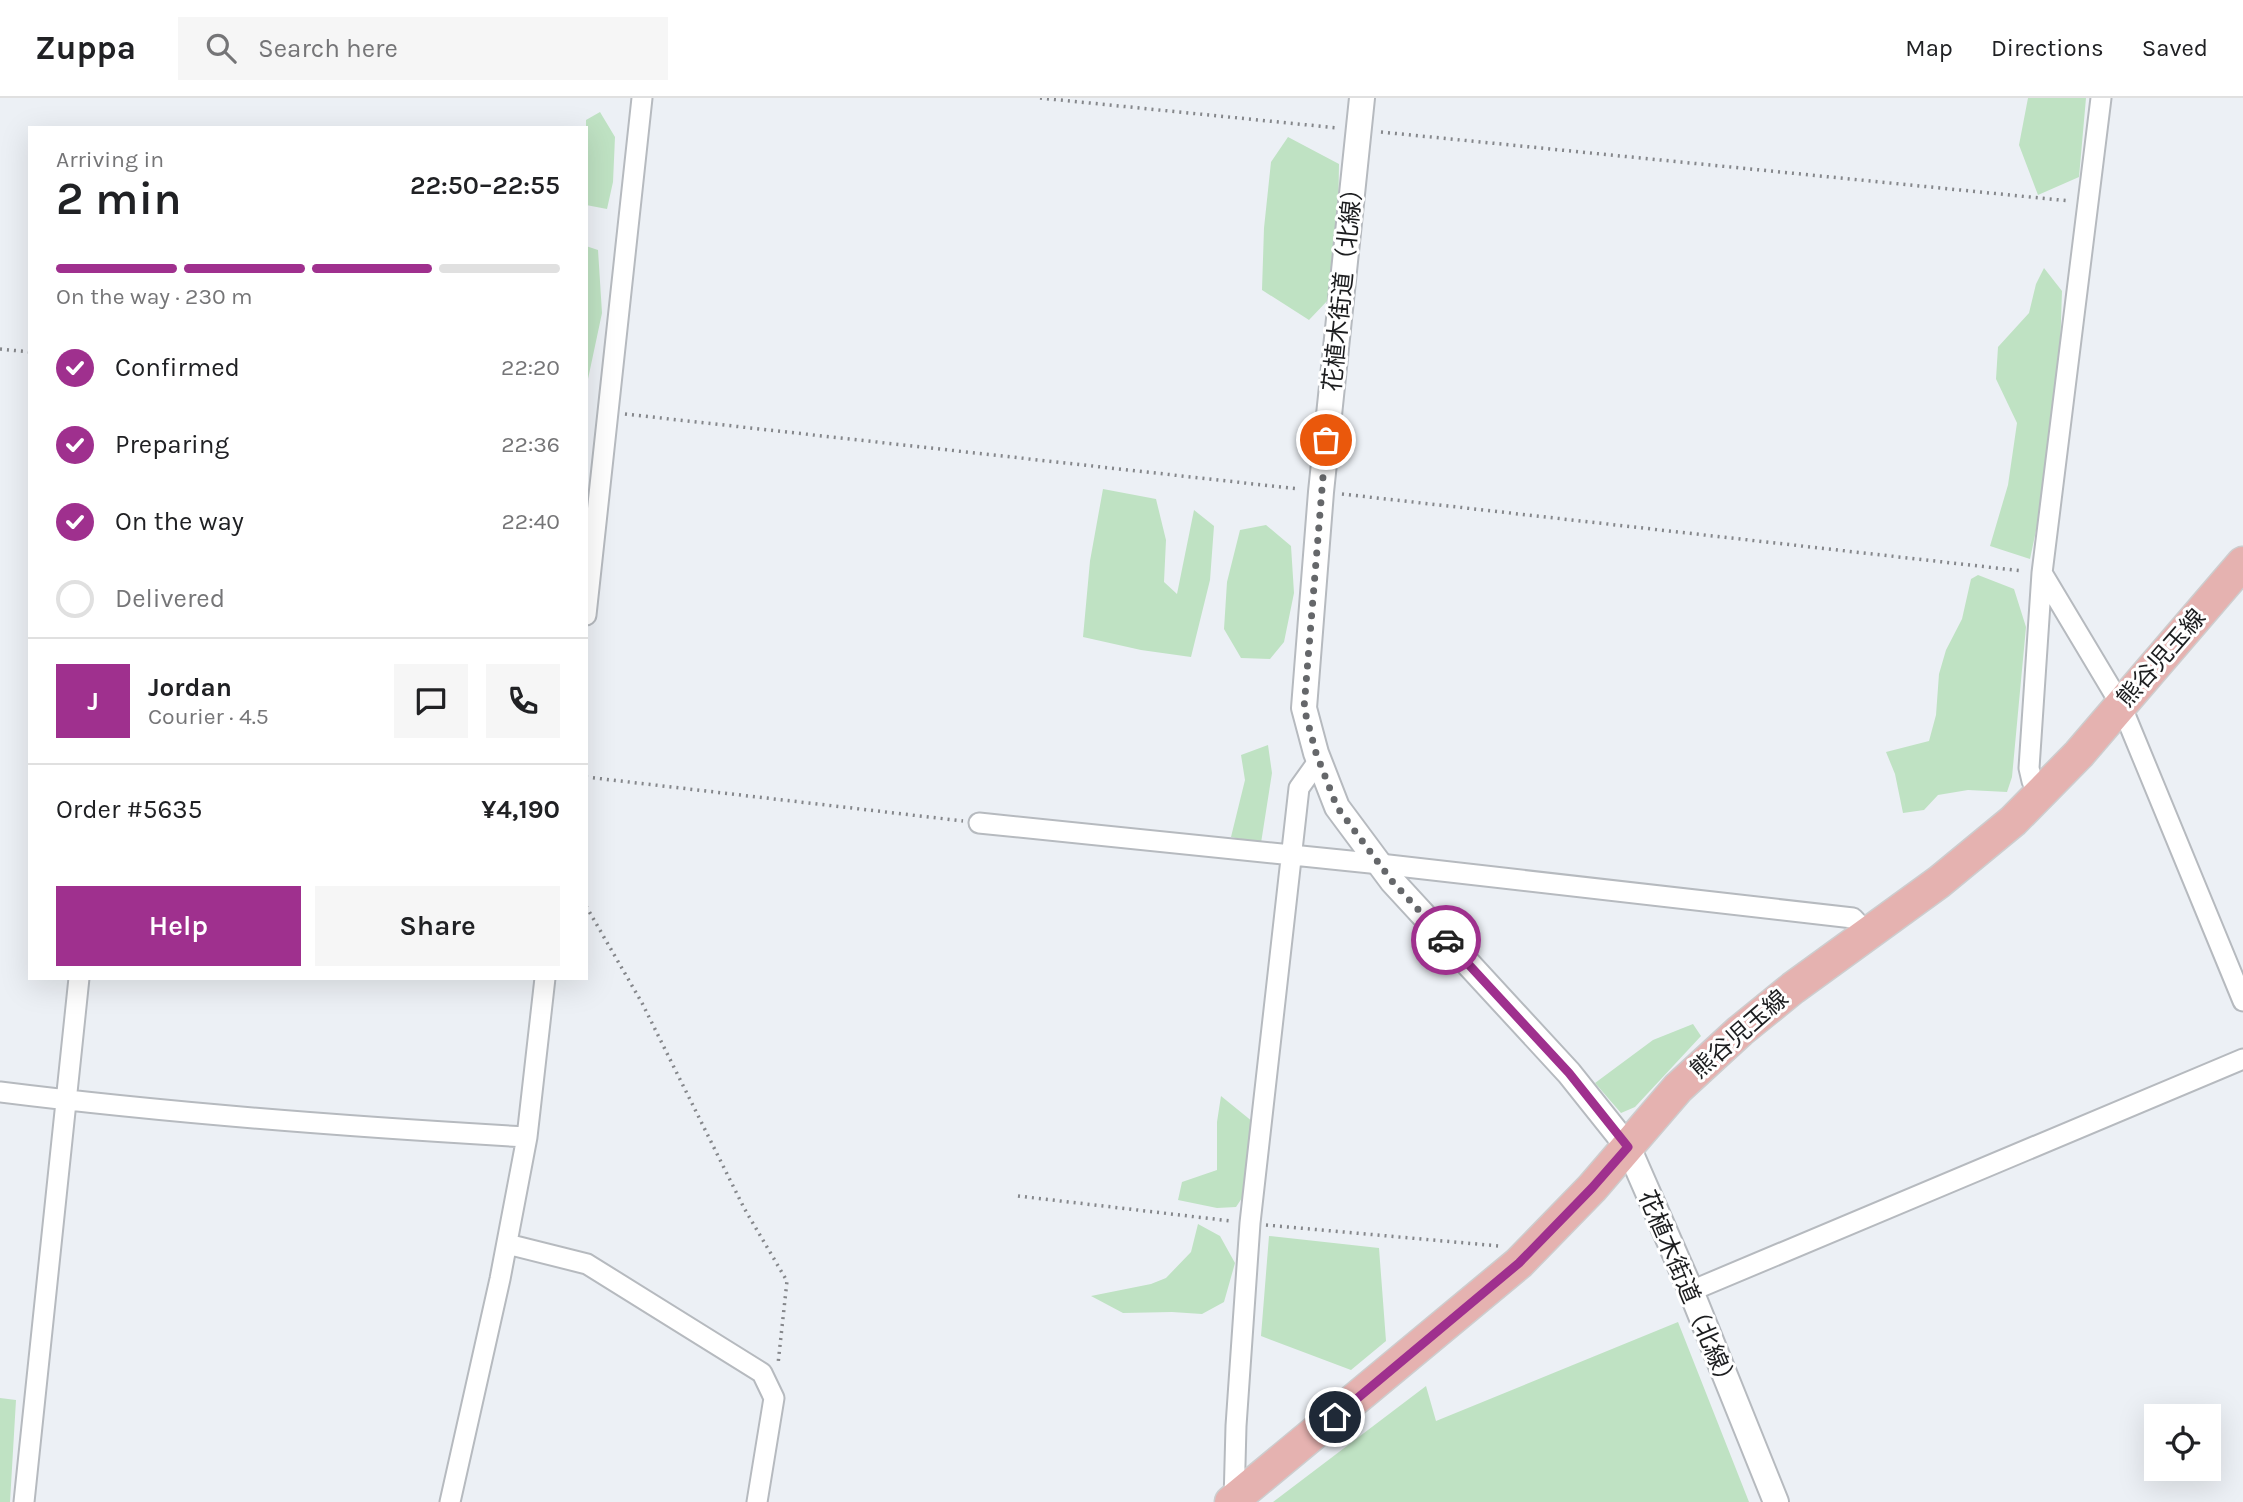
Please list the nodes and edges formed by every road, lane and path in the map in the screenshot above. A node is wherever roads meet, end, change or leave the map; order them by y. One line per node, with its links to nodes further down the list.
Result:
1 (642, 98): 11 (street)
2 (1040, 98): 5 (path)
3 (1362, 98): 5 (street, 花植木街道（北線）)
4 (2101, 98): 6 (street)
5 (1359, 130): 6 (path); 13 (street, 花植木街道（北線）)
6 (2089, 203): 10 (street)
7 (0, 349): 8 (path)
8 (28, 352)
9 (2243, 563): 12 (main road, 熊谷児玉線)
10 (2042, 573): 12 (street); 15 (street)
11 (588, 597)
12 (2121, 705): 15 (main road, 熊谷児玉線); 23 (street)
13 (1319, 760): 17 (street); 18 (street, 花植木街道（北線）)
14 (588, 777): 16 (path)
15 (2040, 794): 20 (main road, 熊谷児玉線)
16 (979, 823): 17 (street)
17 (1293, 856): 18 (street); 30 (street)
18 (1380, 864): 20 (street); 28 (street, 花植木街道（北線）)
19 (588, 909): 34 (path)
20 (1868, 934): 28 (main road, 熊谷児玉線)
21 (79, 980): 26 (street)
22 (545, 980): 27 (street)
23 (2243, 1001)
24 (2243, 1059): 33 (street)
25 (0, 1092): 26 (street)
26 (66, 1100): 27 (street); 36 (street)
27 (527, 1137): 31 (street)
28 (1628, 1147): 32 (main road, 熊谷児玉線); 33 (street, 花植木街道（北線）)
29 (1018, 1196): 30 (path)
30 (1250, 1223): 32 (path); 35 (street)
31 (507, 1244): 34 (street); 37 (street)
32 (1519, 1263): 35 (main road, 熊谷児玉線)
33 (1691, 1291): 39 (street, 花植木街道（北線）)
34 (774, 1398): 38 (street)
35 (1233, 1501)
36 (24, 1502)
37 (450, 1502)
38 (757, 1502)
39 (1776, 1502)

